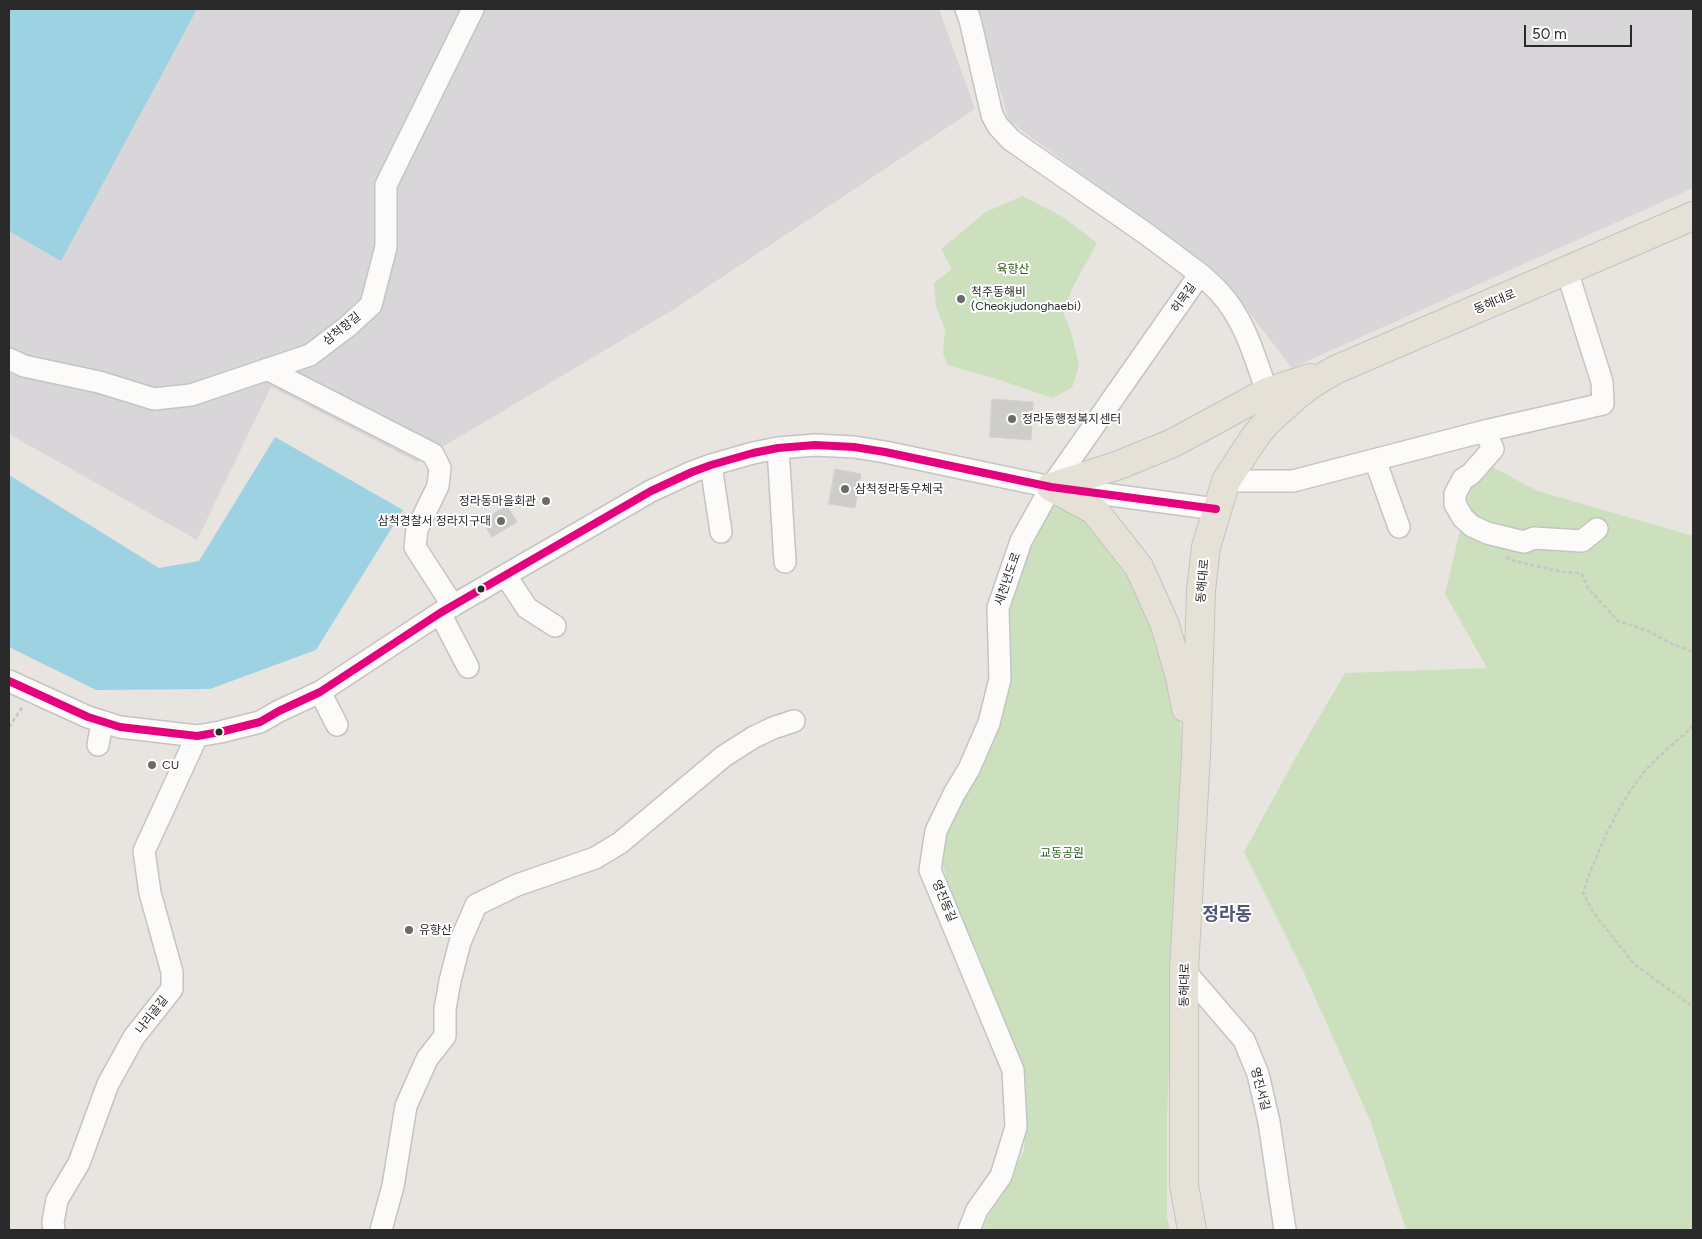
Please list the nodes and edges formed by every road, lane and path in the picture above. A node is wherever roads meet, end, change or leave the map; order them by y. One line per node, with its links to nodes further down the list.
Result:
1 (473, 9): 7 (street, 삼척항길)
2 (966, 9): 5 (street, 허목길)
3 (1693, 216): 4 (main road, 동해대로)
4 (1568, 271): 8 (main road, 동해대로); 10 (street)
5 (1200, 274): 9 (street); 15 (street, 허목길)
6 (9, 359): 7 (street, 삼척항길)
7 (268, 369): 23 (street)
8 (1336, 370): 9 (main road); 14 (main road, 동해대로)
9 (1267, 392): 15 (main road)
10 (1485, 431): 12 (street); 20 (street)
11 (778, 448): 13 (street); 15 (street); 21 (street)
12 (1375, 460): 14 (street); 17 (street)
13 (711, 465): 19 (street); 22 (street)
14 (1226, 481): 16 (main road, 동해대로)
15 (1051, 487): 16 (street); 27 (street, 새천년도로); 38 (main road)
16 (1216, 509): 38 (main road, 동해대로)
17 (1399, 527)
18 (1597, 529): 20 (street)
19 (721, 532)
20 (1487, 533): 25 (path)
21 (785, 562)
22 (506, 576): 23 (street); 24 (street)
23 (446, 610): 26 (street); 30 (street)
24 (555, 626)
25 (1693, 652)
26 (468, 667)
27 (1000, 679): 43 (street, 영진동길)
28 (9, 681): 29 (street)
29 (32, 692): 32 (street); 35 (path)
30 (320, 692): 33 (street); 36 (street)
31 (794, 721): 42 (street)
32 (102, 722): 36 (street); 37 (street)
33 (337, 725)
34 (1693, 726): 40 (path)
35 (9, 727)
36 (197, 736): 41 (street, 나리골길)
37 (98, 746)
38 (1196, 756): 39 (main road, 동해대로)
39 (1184, 970): 44 (main road, 동해대로); 45 (street, 영진서길)
40 (1693, 1006)
41 (54, 1230)
42 (381, 1230)
43 (969, 1230)
44 (1192, 1230)
45 (1285, 1230)

